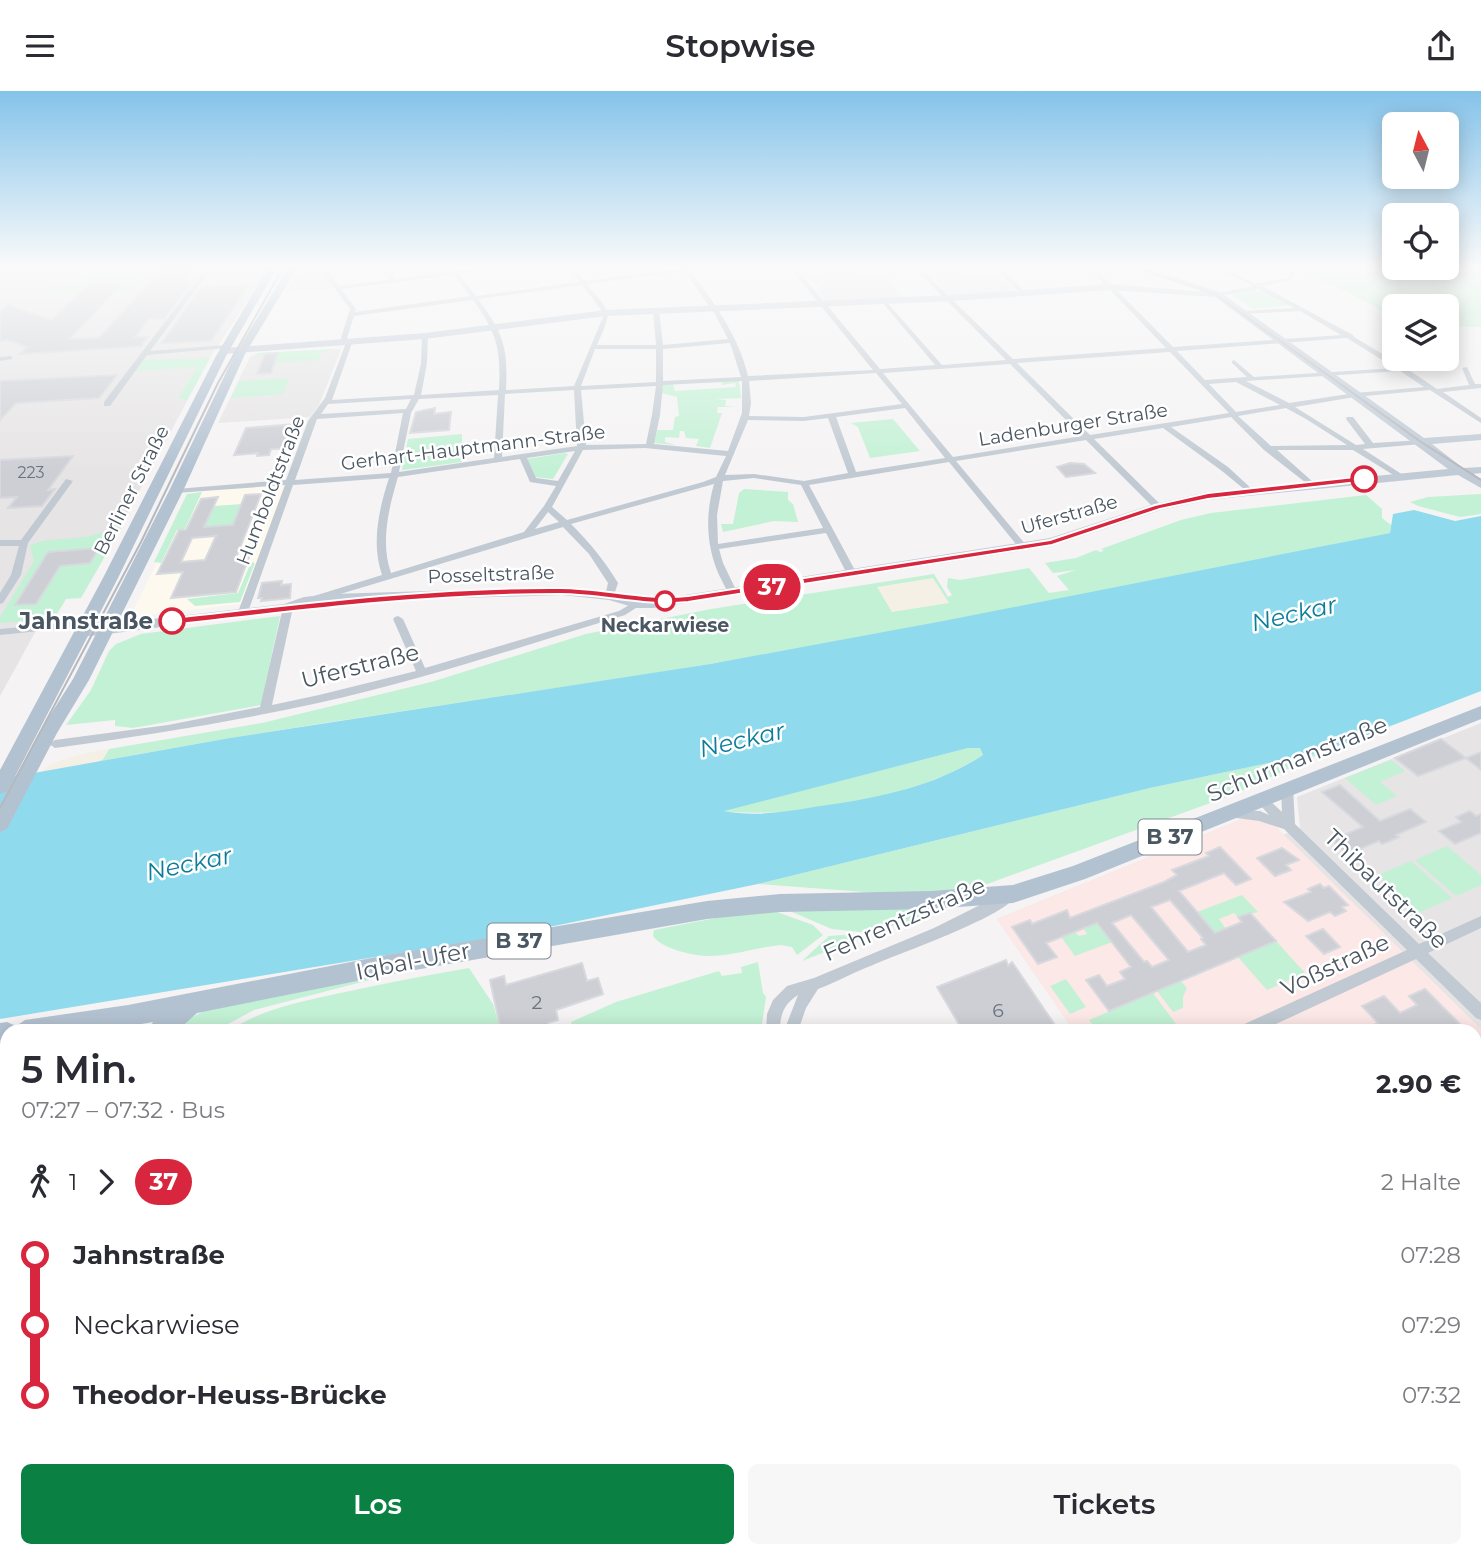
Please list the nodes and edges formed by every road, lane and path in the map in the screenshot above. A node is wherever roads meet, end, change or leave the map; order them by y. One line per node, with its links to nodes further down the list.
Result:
1 (158, 336): 26 (street)
2 (232, 336): 23 (main road, Berliner Straße)
3 (251, 336): 24 (main road, Berliner Straße)
4 (345, 336): 20 (street, Humboldtstraße)
5 (421, 336): 20 (street)
6 (425, 336): 48 (street)
7 (498, 336): 46 (street)
8 (597, 336): 21 (street)
9 (660, 336): 22 (street)
10 (729, 336): 18 (street)
11 (848, 336): 36 (street)
12 (914, 336): 32 (street)
13 (986, 336): 30 (street)
14 (1159, 336): 25 (street)
15 (1276, 336): 19 (street)
16 (1335, 336): 19 (street)
17 (1353, 336): 27 (street)
18 (732, 341): 22 (street); 38 (street)
19 (1282, 341): 25 (street); 37 (street)
20 (349, 343): 24 (street); 49 (street, Humboldtstraße)
21 (593, 347): 22 (street); 43 (street)
22 (661, 347): 41 (street)
23 (225, 349): 24 (street); 26 (street); 110 (main road, Berliner Straße)
24 (243, 349): 85 (main road, Berliner Straße)
25 (1171, 349): 30 (street); 42 (street)
26 (145, 353): 50 (street)
27 (1382, 355)
28 (10, 358): 29 (street)
29 (0, 359)
30 (1013, 362): 32 (street); 61 (street)
31 (1234, 362): 39 (street)
32 (940, 367): 36 (street)
33 (1465, 368): 44 (street)
34 (1382, 370): 37 (street)
35 (1407, 371): 45 (street)
36 (878, 372): 38 (street); 51 (street)
37 (1328, 374): 39 (street); 47 (street)
38 (745, 378): 41 (street); 57 (street)
39 (1253, 379): 40 (street)
40 (1238, 380): 42 (street); 52 (street)
41 (659, 382): 43 (street); 65 (street)
42 (1204, 382): 55 (street)
43 (577, 386): 46 (street); 67 (street)
44 (1477, 386): 45 (street)
45 (1432, 388): 47 (street, Ladenburger Straße); 59 (street)
46 (501, 391): 48 (street); 71 (street)
47 (1356, 394): 52 (street, Ladenburger Straße); 63 (street)
48 (416, 396): 49 (street); 53 (street)
49 (327, 401): 56 (street, Humboldtstraße)
50 (107, 404)
51 (907, 405): 54 (street); 72 (street)
52 (1288, 406): 55 (street, Ladenburger Straße); 66 (street)
53 (407, 411): 56 (street); 75 (street)
54 (831, 415): 57 (street); 76 (street)
55 (1234, 415): 60 (street, Ladenburger Straße); 68 (street)
56 (315, 417): 80 (street, Humboldtstraße)
57 (745, 418): 69 (street)
58 (1350, 419): 64 (street)
59 (1481, 421)
60 (1165, 426): 61 (street, Ladenburger Straße); 86 (street)
61 (1090, 437): 72 (street, Ladenburger Straße); 88 (street)
62 (1481, 437): 63 (street)
63 (1425, 444): 64 (street); 73 (street)
64 (1371, 446): 66 (street)
65 (649, 447): 67 (street, Gerhart-Hauptmann-Straße); 69 (street, Gerhart-Hauptmann-Straße)
66 (1354, 447): 68 (street); 78 (street)
67 (580, 448): 70 (street, Gerhart-Hauptmann-Straße); 82 (street)
68 (1267, 448): 84 (street)
69 (731, 454): 77 (street)
70 (522, 456): 71 (street, Gerhart-Hauptmann-Straße); 82 (street)
71 (498, 459): 75 (street, Gerhart-Hauptmann-Straße)
72 (952, 460): 76 (street, Ladenburger Straße); 94 (street)
73 (1455, 463): 74 (street); 83 (street)
74 (1481, 472): 78 (street, Uferstraße)
75 (394, 475): 80 (street, Gerhart-Hauptmann-Straße); 98 (street)
76 (853, 475): 81 (street, Ladenburger Straße)
77 (720, 477): 81 (street, Ladenburger Straße); 89 (street); 93 (street)
78 (1400, 477): 84 (street, Uferstraße)
79 (69, 481): 95 (street)
80 (290, 482): 85 (street, Gerhart-Hauptmann-Straße); 108 (street, Humboldtstraße)
81 (804, 483): 90 (street)
82 (561, 484): 87 (street)
83 (1481, 484)
84 (1310, 485): 86 (street, Uferstraße)
85 (176, 491): 111 (main road, Berliner Straße)
86 (1250, 492): 88 (street, Uferstraße)
87 (548, 507): 89 (street); 91 (street)
88 (1158, 507): 94 (street, Uferstraße)
89 (566, 524): 91 (street); 100 (street)
90 (828, 530): 93 (street); 97 (street)
91 (527, 534): 98 (street)
92 (0, 543): 95 (street)
93 (714, 547): 99 (street)
94 (1023, 547): 97 (street, Uferstraße)
95 (20, 549): 96 (street); 103 (street)
96 (0, 550)
97 (852, 574): 99 (street, Uferstraße)
98 (388, 578): 101 (street); 105 (street)
99 (732, 592): 104 (street, Uferstraße)
100 (610, 596): 102 (street, Posseltstraße); 104 (street, Uferstraße); 106 (street, Posseltstraße)
101 (348, 597): 102 (street, Posseltstraße); 105 (street)
102 (388, 597): 105 (street, Posseltstraße)
103 (0, 601)
104 (668, 601): 106 (street, Uferstraße)
105 (321, 602): 107 (street)
106 (636, 604): 115 (street, Uferstraße)
107 (288, 607): 108 (street); 116 (street)
108 (243, 612): 111 (street)
109 (398, 619): 115 (street)
110 (83, 628): 111 (street); 112 (street); 113 (street); 119 (main road, Berliner Straße)
111 (112, 628): 114 (main road, Berliner Straße)
112 (0, 632)
113 (0, 640)
114 (93, 654): 118 (main road, Berliner Straße)
115 (422, 673): 116 (street, Uferstraße)
116 (265, 710): 118 (street, Uferstraße)
117 (1481, 712): 120 (main road, Schurmanstraße / B 37)
118 (52, 738): 123 (main road, Berliner Straße)
119 (0, 787)
120 (1287, 788): 121 (main road, Schurmanstraße / B 37); 124 (street, Thibautstraße)
121 (1261, 799): 122 (main road, Schurmanstraße / B 37); 124 (street, Thibautstraße)
122 (1225, 814): 124 (street, Thibautstraße); 125 (main road, Schurmanstraße / B 37)
123 (0, 824)
124 (1289, 827): 127 (street, Thibautstraße)
125 (1013, 894): 128 (street, Fehrentzstraße); 129 (main road, Iqbal-Ufer / B 37)
126 (1481, 922): 127 (street, Voßstraße)
127 (1417, 952): 130 (street, Thibautstraße); 135 (street, Voßstraße)
128 (813, 985): 133 (street, Fehrentzstraße); 134 (street, Fehrentzstraße)
129 (192, 1004): 131 (main road, Iqbal-Ufer / B 37); 132 (main road)
130 (1481, 1013)
131 (131, 1023)
132 (168, 1024)
133 (773, 1024)
134 (793, 1024)
135 (1260, 1024)

